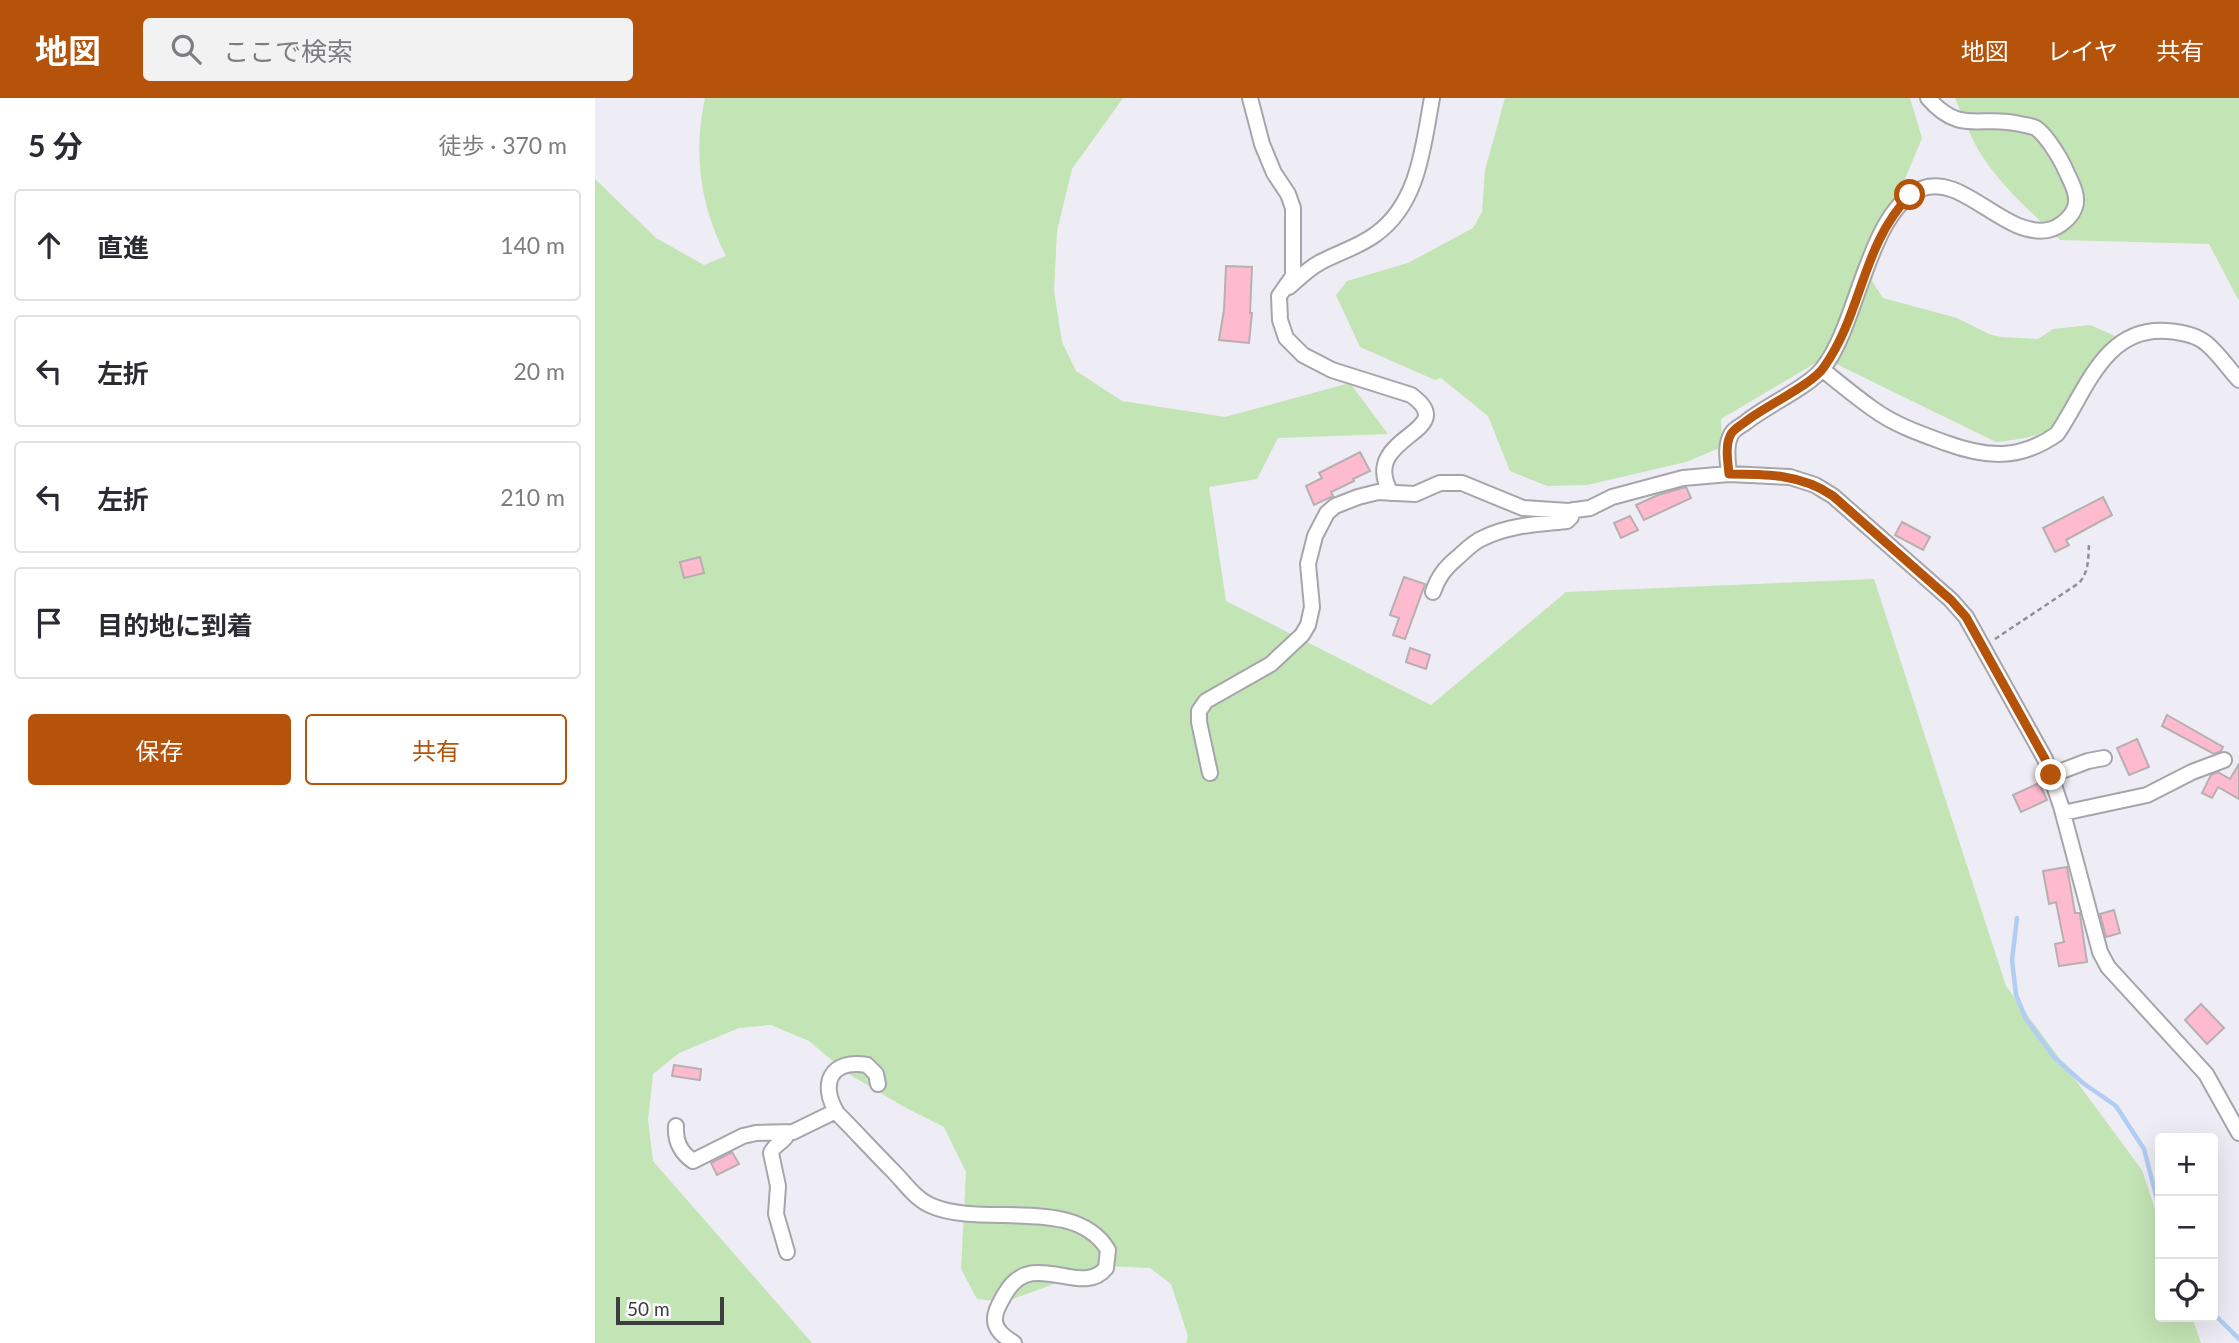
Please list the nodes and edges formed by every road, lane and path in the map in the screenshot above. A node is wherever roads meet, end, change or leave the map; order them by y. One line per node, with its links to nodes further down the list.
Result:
1 (1250, 98): 4 (street)
2 (1432, 98): 4 (street)
3 (1928, 98): 5 (street)
4 (1282, 292): 8 (street)
5 (1823, 370): 6 (street); 7 (street)
6 (2239, 380)
7 (1729, 474): 9 (street); 12 (street)
8 (1391, 493): 9 (street); 15 (street)
9 (1573, 510): 11 (street)
10 (2088, 545): 12 (path)
11 (1433, 592)
12 (1983, 647): 16 (street)
13 (2104, 758): 16 (street)
14 (2224, 760): 17 (street)
15 (1210, 773)
16 (2051, 775): 17 (street)
17 (2063, 813): 22 (street)
18 (878, 1084): 19 (street)
19 (836, 1111): 21 (street); 24 (street)
20 (676, 1126): 21 (street)
21 (788, 1133): 23 (street)
22 (2239, 1133)
23 (787, 1252)
24 (1014, 1343)

